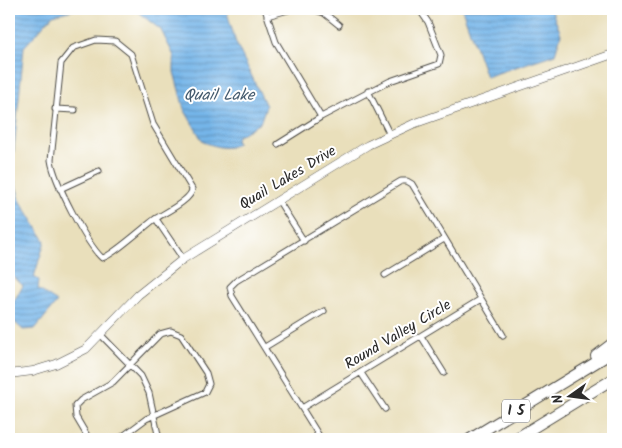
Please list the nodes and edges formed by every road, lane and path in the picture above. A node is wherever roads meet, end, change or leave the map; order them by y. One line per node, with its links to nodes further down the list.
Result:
1 (265, 9): 5 (street)
2 (292, 9): 5 (street)
3 (312, 9): 6 (street)
4 (419, 9): 8 (street)
5 (267, 16): 11 (street)
6 (339, 25)
7 (613, 54): 12 (main road, Quail Lakes Drive)
8 (368, 91): 11 (street); 12 (street)
9 (55, 110): 10 (street); 15 (street); 17 (street)
10 (75, 110)
11 (321, 117): 13 (street)
12 (390, 135): 16 (main road, Quail Lakes Drive)
13 (278, 144)
14 (99, 171): 15 (street)
15 (60, 189): 17 (street)
16 (278, 200): 19 (street); 20 (main road, Quail Lakes Drive)
17 (156, 219): 20 (street)
18 (444, 239): 19 (street); 21 (street); 22 (street)
19 (304, 241): 28 (street)
20 (183, 259): 24 (main road, Quail Lakes Drive)
21 (385, 275)
22 (481, 299): 25 (street); 26 (street, Round Valley Circle)
23 (324, 312): 28 (street)
24 (101, 335): 30 (street); 33 (main road, Quail Lakes Drive)
25 (503, 335)
26 (421, 336): 31 (street, Round Valley Circle); 32 (street)
27 (613, 343): 35 (highway)
28 (265, 348): 36 (street)
29 (613, 352): 35 (highway, I 5)
30 (131, 365): 38 (street); 38 (street); 41 (street)
31 (360, 373): 36 (street, Round Valley Circle); 37 (street)
32 (444, 373)
33 (9, 374)
34 (611, 382): 46 (highway, I 5)
35 (562, 383): 45 (highway, I 5)
36 (302, 408): 44 (street)
37 (385, 410)
38 (153, 415): 42 (street); 43 (street)
39 (9, 434): 40 (street)
40 (14, 439)
41 (88, 439)
42 (119, 439)
43 (159, 439)
44 (321, 439)
45 (470, 439)
46 (515, 439)

